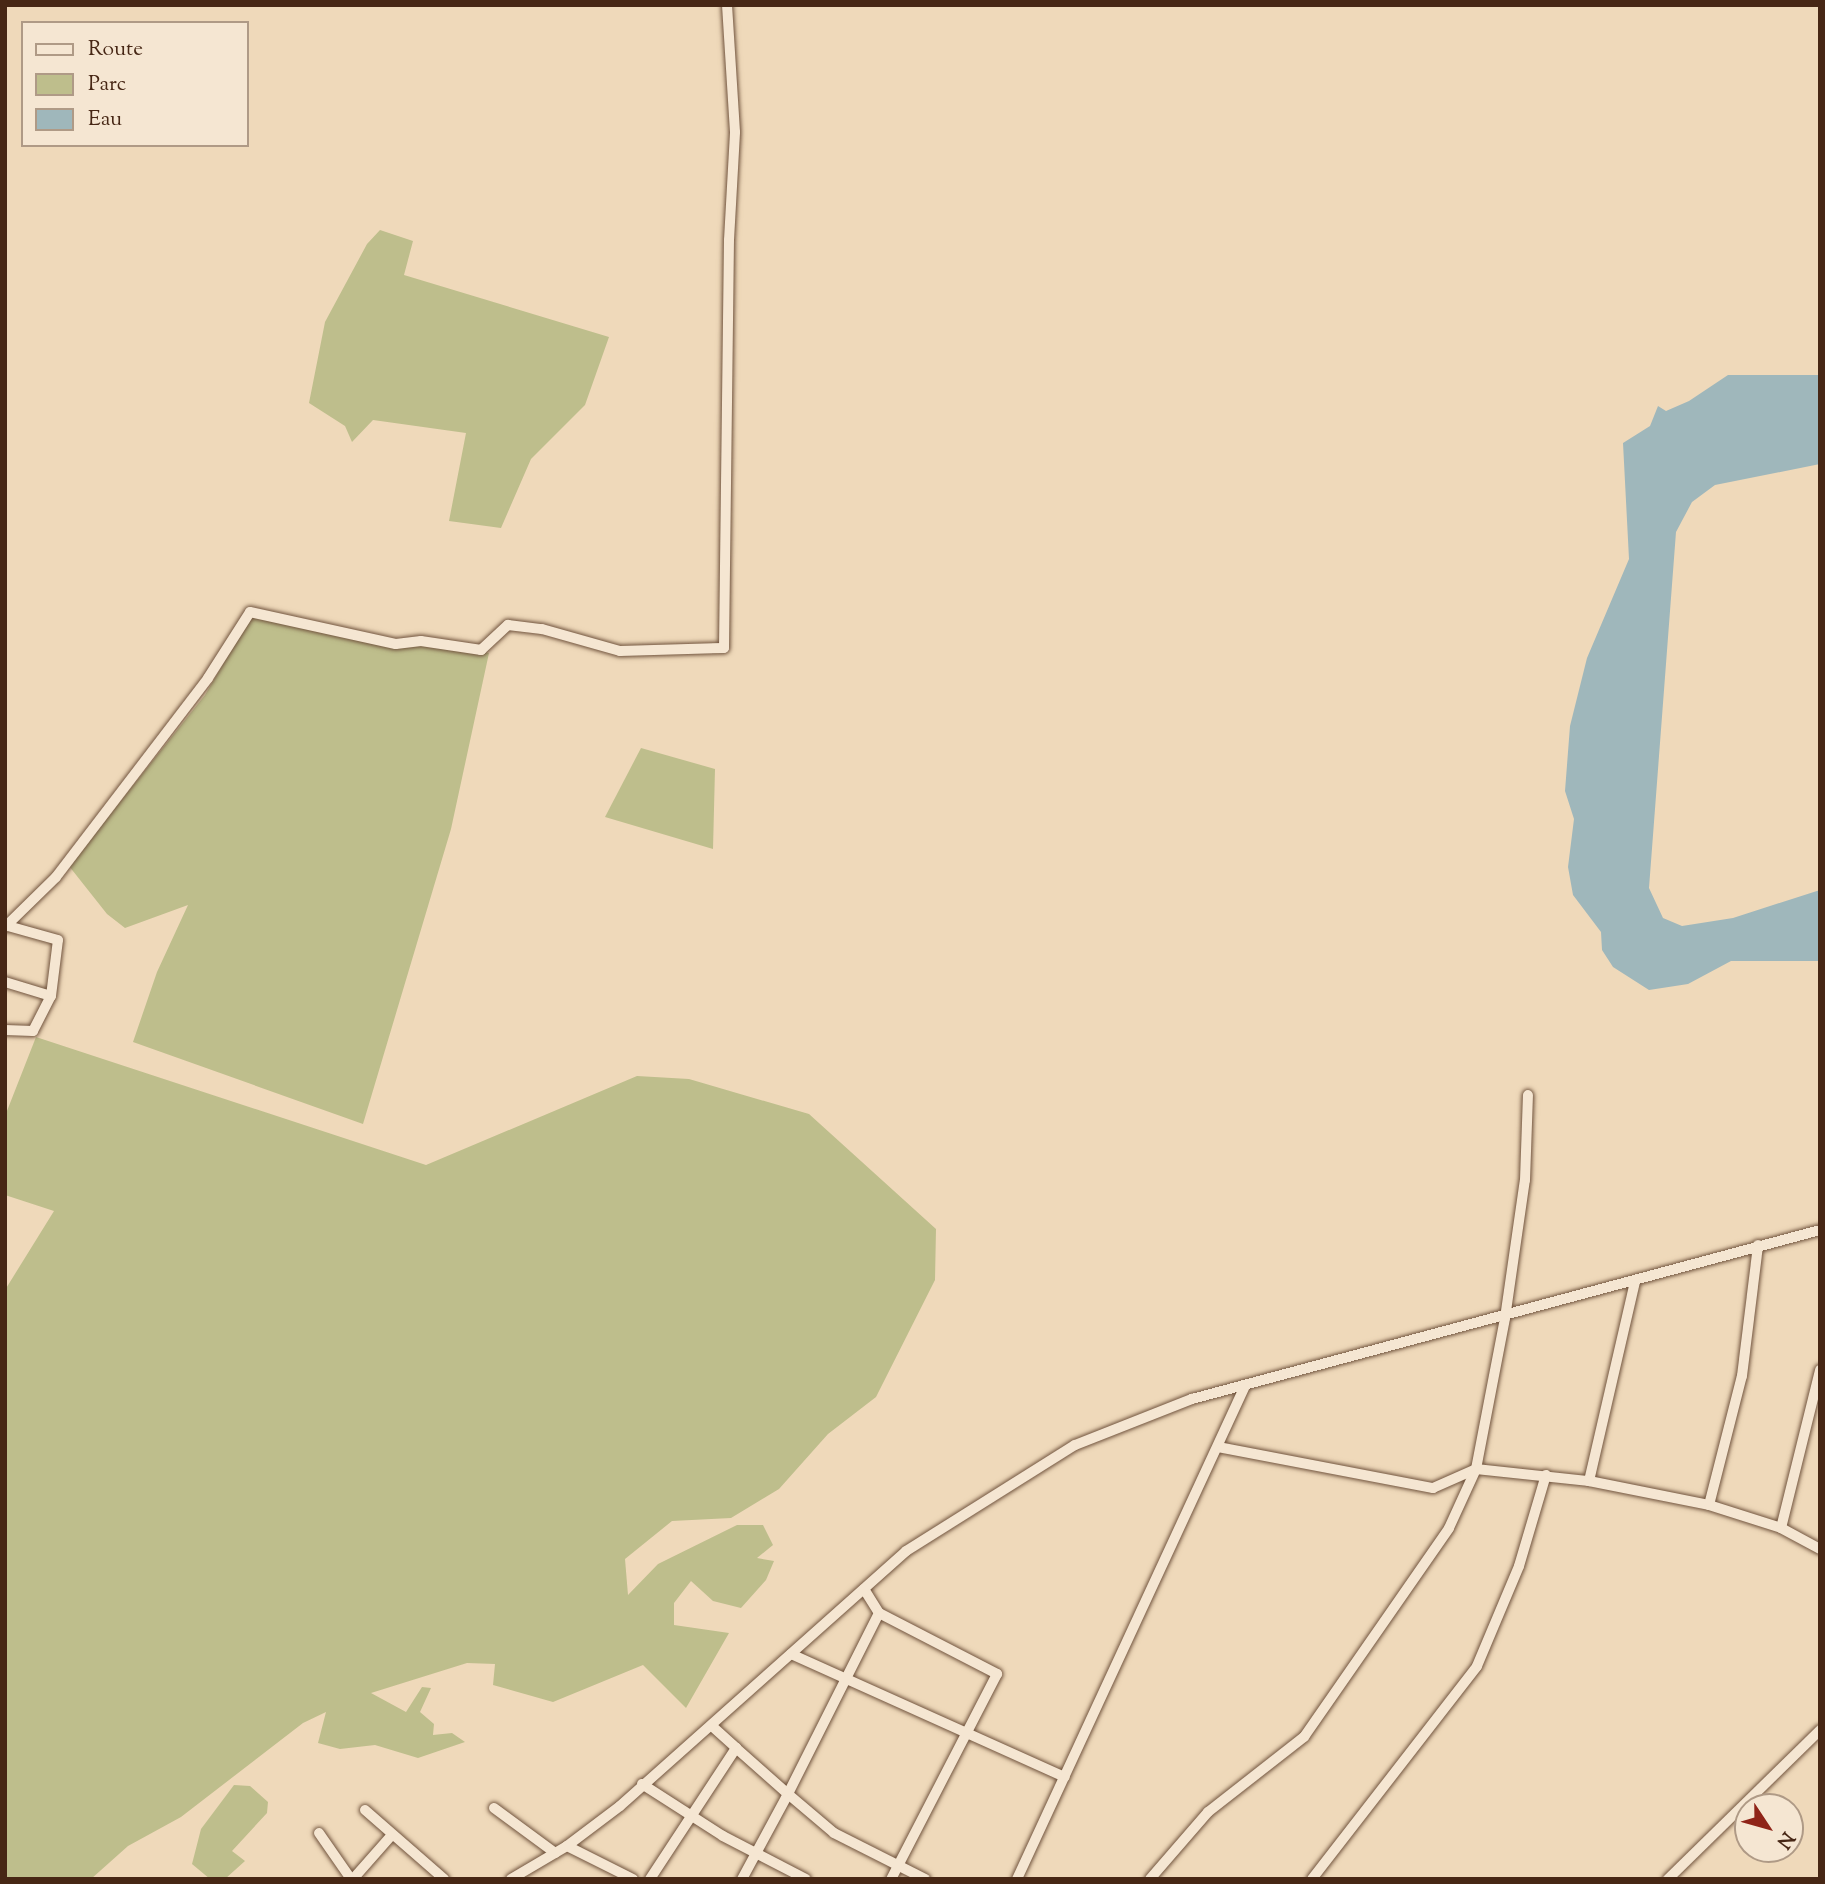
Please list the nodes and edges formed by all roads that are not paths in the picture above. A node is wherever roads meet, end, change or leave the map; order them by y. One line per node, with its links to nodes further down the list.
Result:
1 (727, 5): 2 (street)
2 (6, 927): 4 (street)
3 (5, 982): 4 (street)
4 (51, 996): 5 (street)
5 (5, 1030)
6 (1528, 1095): 10 (street)
7 (1820, 1230): 8 (street)
8 (1758, 1245): 9 (street); 17 (street)
9 (1635, 1281): 10 (street); 16 (street)
10 (1505, 1318): 12 (street); 14 (street)
11 (1819, 1374): 18 (street)
12 (1245, 1386): 13 (street); 20 (street)
13 (1218, 1447): 14 (street); 28 (street)
14 (1476, 1469): 15 (street); 50 (street)
15 (1546, 1475): 16 (street); 51 (street)
16 (1589, 1481): 17 (street)
17 (1709, 1505): 18 (street)
18 (1781, 1528): 19 (street)
19 (1820, 1549)
20 (864, 1589): 21 (street); 22 (street)
21 (879, 1614): 23 (street); 26 (street)
22 (791, 1654): 23 (street); 24 (street)
23 (848, 1680): 26 (street); 30 (street)
24 (713, 1727): 27 (street); 29 (street)
25 (1820, 1730): 52 (street)
26 (969, 1737): 28 (street); 39 (street)
27 (736, 1748): 30 (street); 33 (street)
28 (1065, 1777): 49 (street)
29 (642, 1784): 33 (street); 36 (street)
30 (788, 1794): 38 (street); 39 (street)
31 (494, 1808): 37 (street)
32 (365, 1810): 35 (street)
33 (690, 1816): 38 (street); 44 (street)
34 (319, 1833): 40 (street)
35 (390, 1837): 40 (street); 41 (street)
36 (567, 1846): 37 (street); 43 (street)
37 (555, 1853): 42 (street)
38 (756, 1854): 45 (street); 46 (street)
39 (899, 1866): 47 (street); 48 (street)
40 (352, 1879)
41 (444, 1879)
42 (511, 1879)
43 (633, 1879)
44 (650, 1879)
45 (742, 1879)
46 (806, 1879)
47 (891, 1879)
48 (925, 1879)
49 (1017, 1879)
50 (1150, 1879)
51 (1312, 1879)
52 (1668, 1879)

